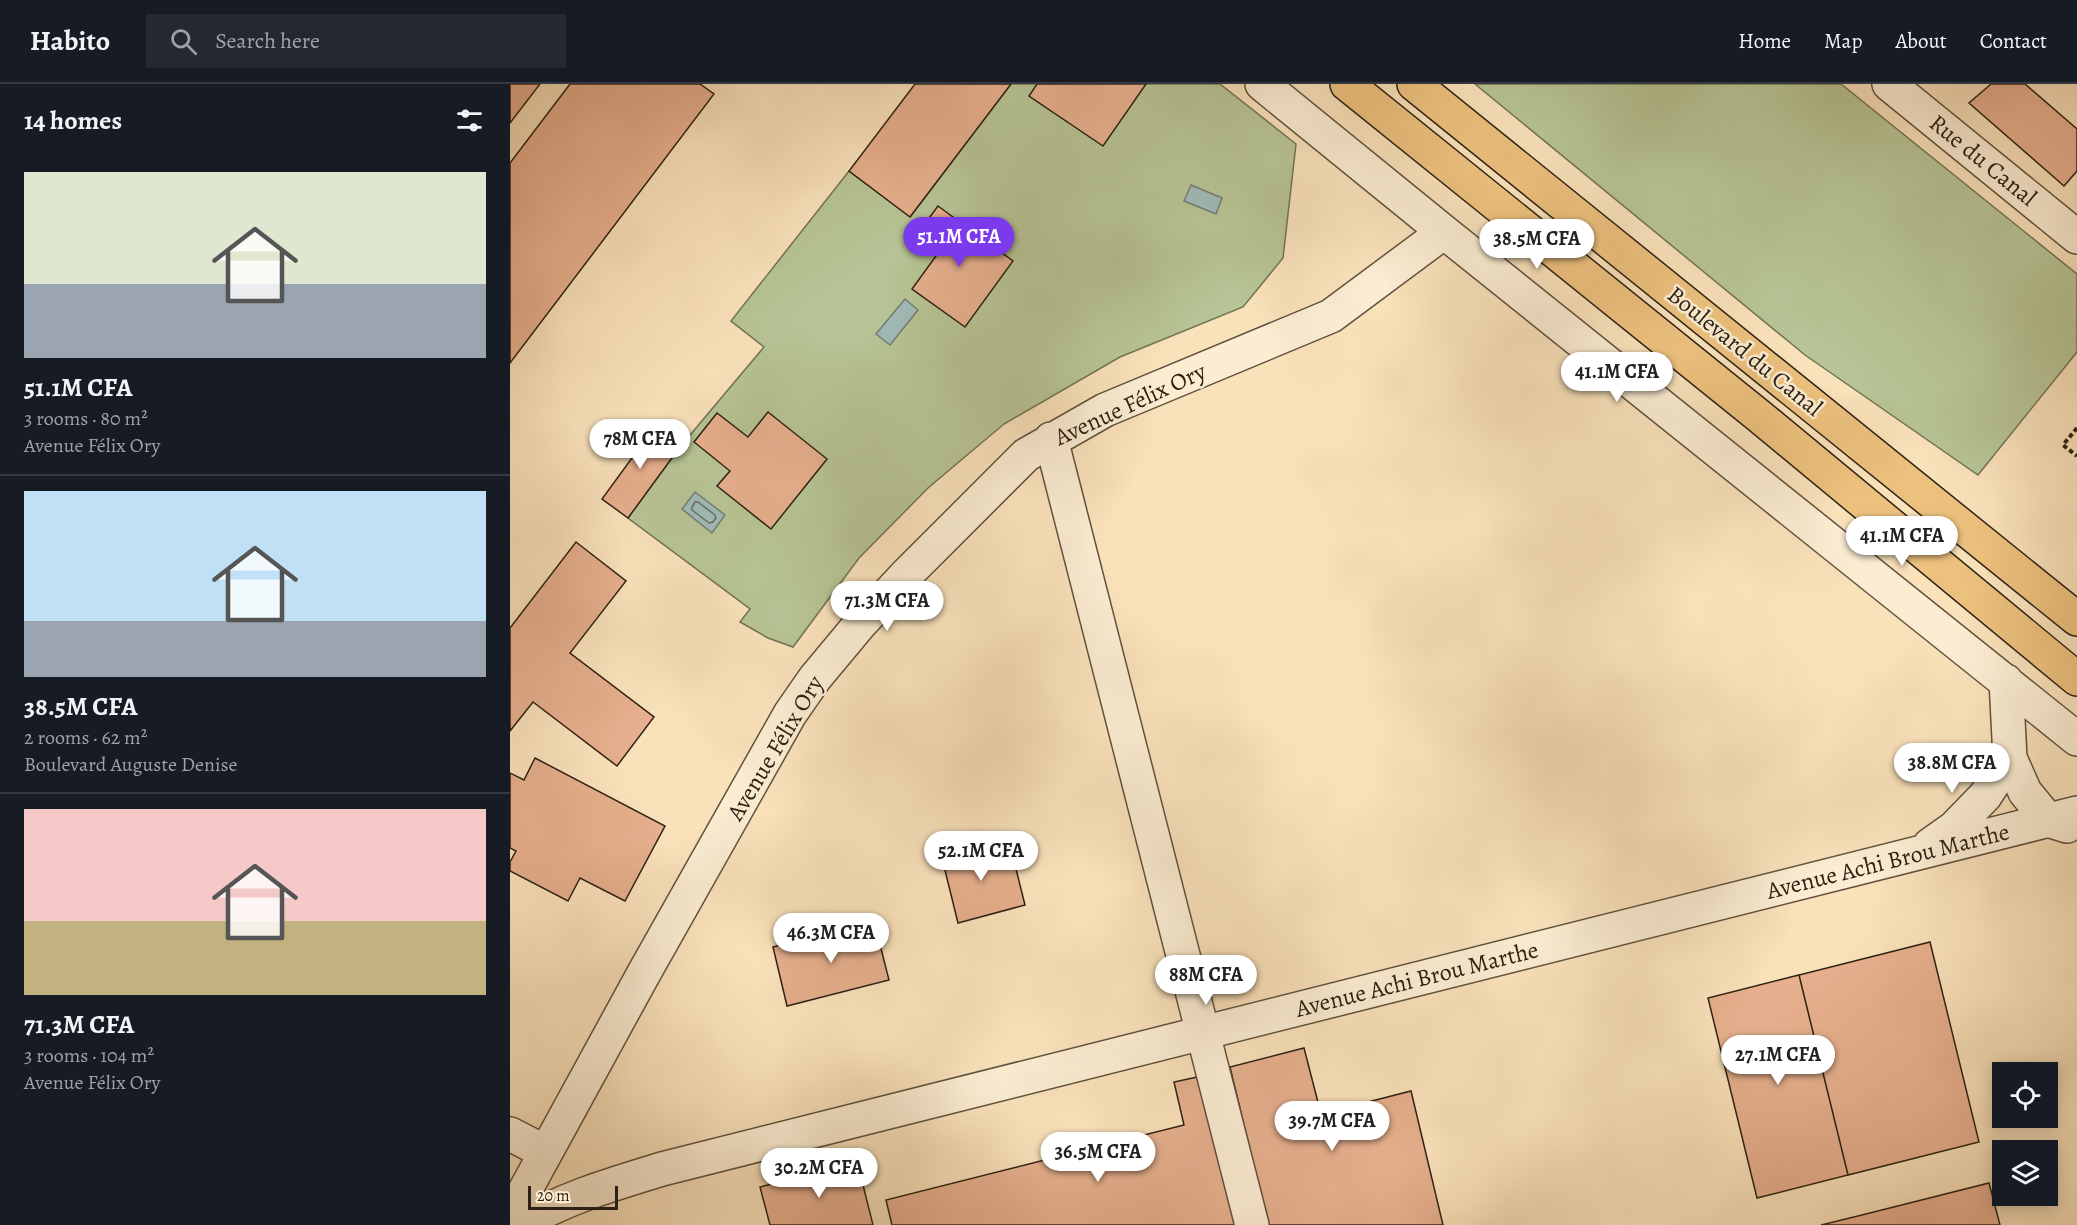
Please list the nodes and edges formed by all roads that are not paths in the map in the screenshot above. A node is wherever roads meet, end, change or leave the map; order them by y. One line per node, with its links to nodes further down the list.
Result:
1 (1262, 84): 5 (street)
2 (1347, 84): 9 (main road, Boulevard du Canal)
3 (1414, 84): 8 (main road, Boulevard du Canal)
4 (1889, 84): 6 (street, Rue du Canal)
5 (1444, 232): 7 (street, Avenue Félix Ory); 10 (street)
6 (2077, 237)
7 (1051, 439): 15 (street); 17 (street, Avenue Félix Ory)
8 (2077, 619)
9 (2077, 679)
10 (2006, 681): 11 (street); 12 (street)
11 (2077, 739)
12 (2010, 758): 13 (street); 14 (street)
13 (2068, 821): 14 (street, Avenue Achi Brou Marthe)
14 (1919, 853): 15 (street, Avenue Achi Brou Marthe)
15 (1203, 1033): 19 (street, Avenue Achi Brou Marthe); 20 (street)
16 (510, 1134): 17 (street)
17 (545, 1152): 18 (street, Avenue Félix Ory)
18 (510, 1218)
19 (519, 1225)
20 (1252, 1225)

